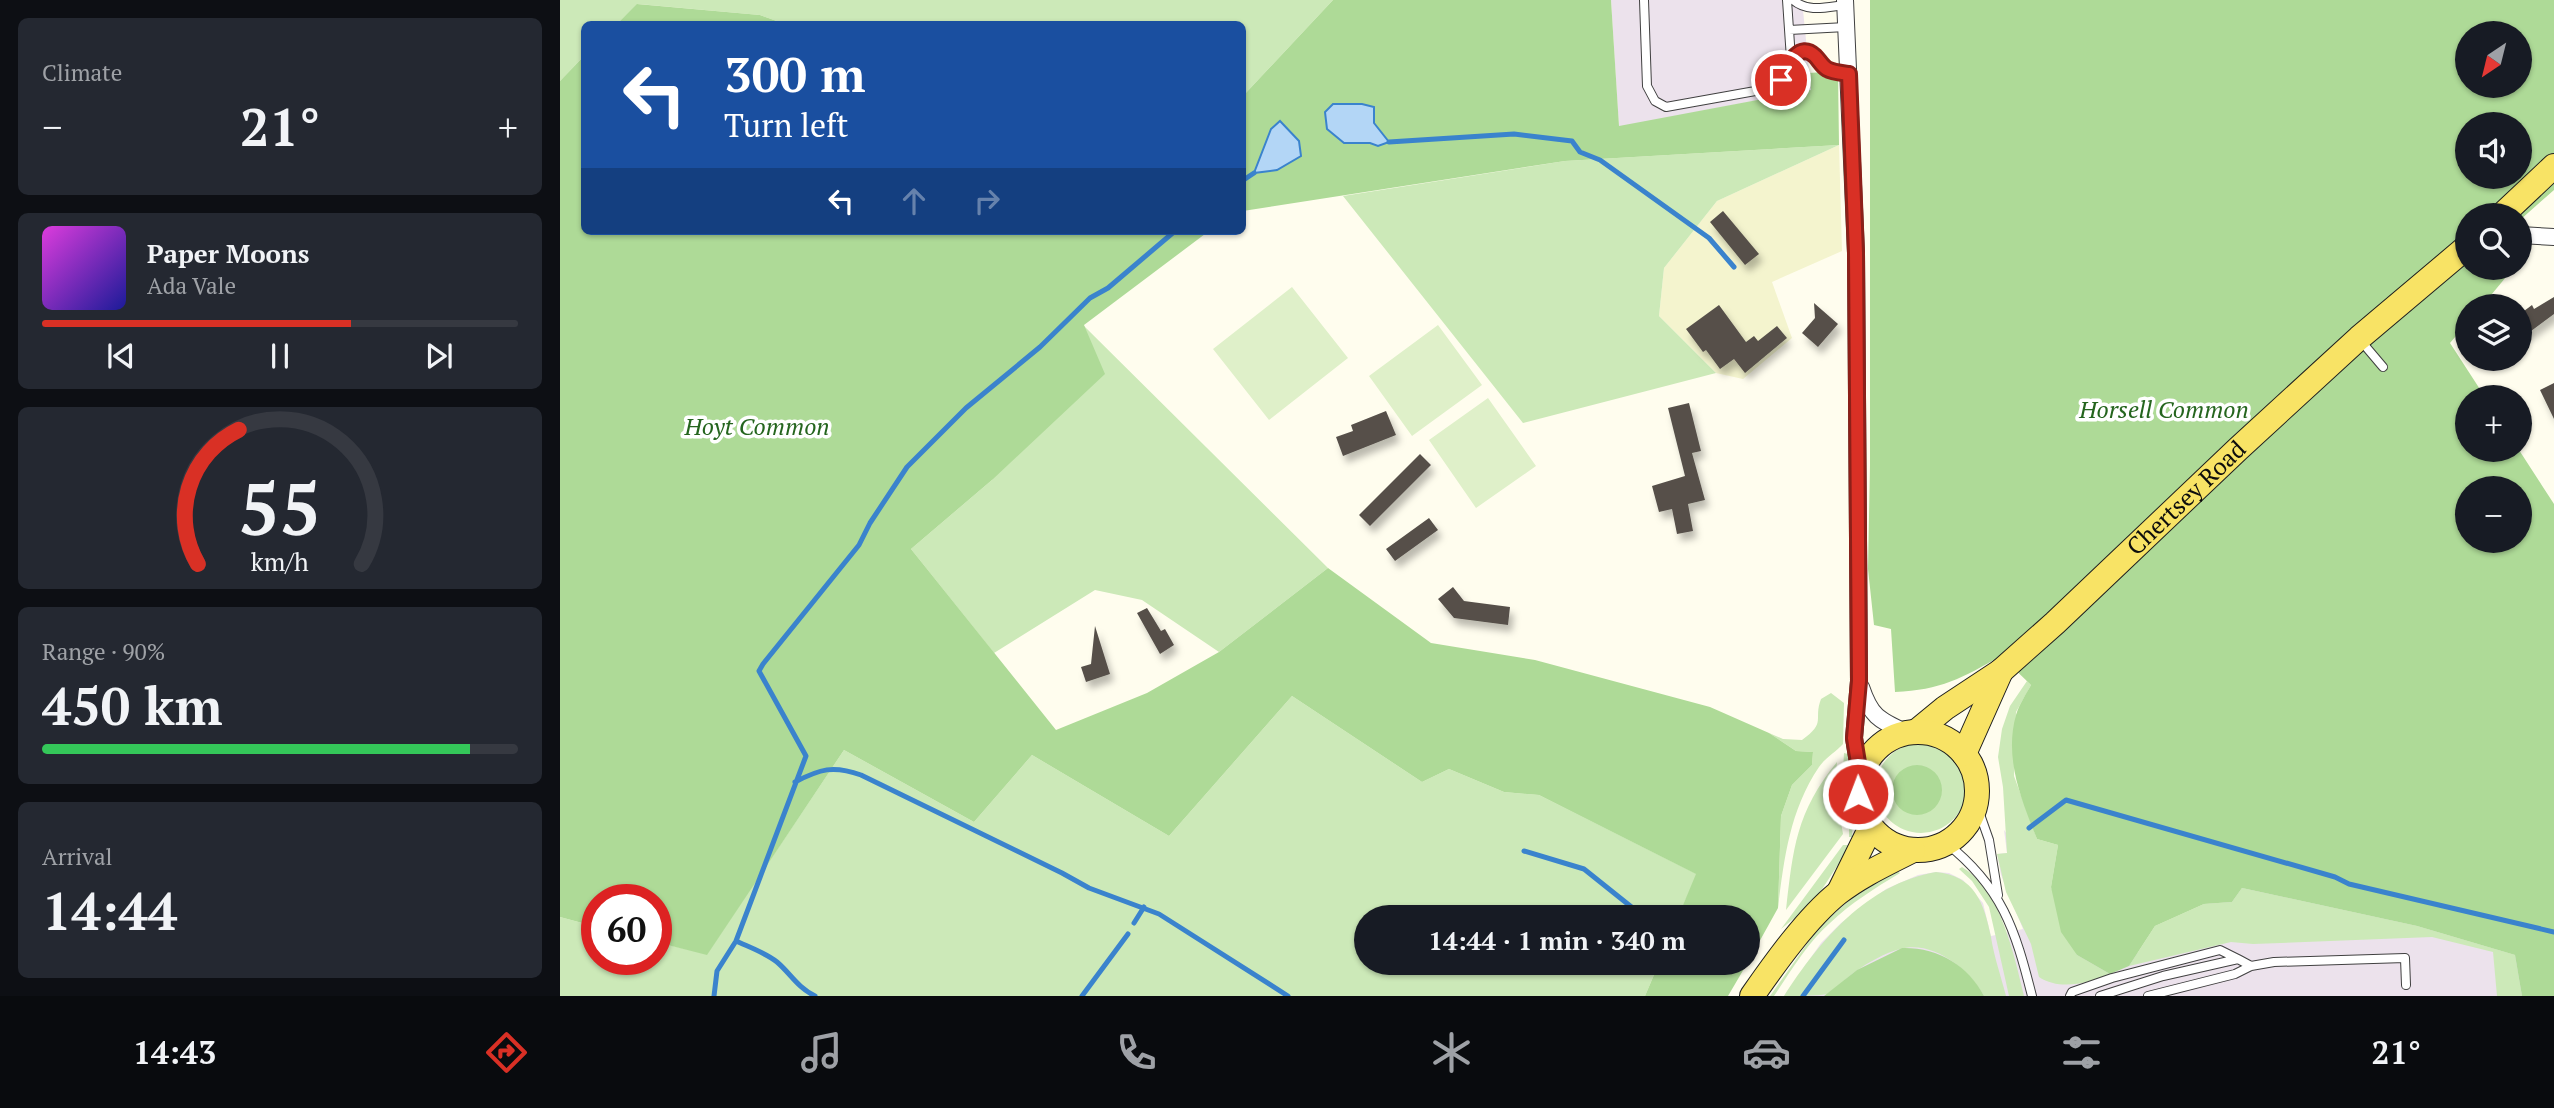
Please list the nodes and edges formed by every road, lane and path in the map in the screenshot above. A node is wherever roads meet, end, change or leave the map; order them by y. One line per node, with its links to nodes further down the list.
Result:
1 (1644, 0): 7 (lane)
2 (1787, 0): 6 (lane)
3 (1793, 0): 4 (lane)
4 (1845, 2): 5 (street)
5 (1846, 27): 6 (lane); 8 (street)
6 (1789, 30): 7 (lane)
7 (1791, 59): 8 (lane)
8 (1849, 74): 17 (street)
9 (2554, 166): 10 (main road)
10 (2515, 203)
11 (2532, 236): 12 (street)
12 (2554, 237)
13 (2455, 259): 14 (main road, Chertsey Road)
14 (2359, 338): 15 (lane); 16 (main road, Chertsey Road)
15 (2383, 367)
16 (2001, 671): 18 (main road, Chertsey Road); 19 (main road, Chertsey Road)
17 (1859, 681): 18 (street); 20 (street)
18 (1912, 732): 19 (main road); 20 (main road)
19 (1964, 754): 21 (main road)
20 (1860, 775): 22 (main road)
21 (1976, 803): 23 (main road); 26 (lane)
22 (1871, 827): 24 (main road); 25 (main road)
23 (1946, 843): 24 (main road); 26 (lane)
24 (1913, 850): 25 (main road)
25 (1838, 893): 32 (main road)
26 (1999, 900): 33 (lane)
27 (2238, 959): 28 (lane); 29 (lane); 34 (lane)
28 (2208, 965): 30 (lane); 35 (lane)
29 (2250, 966): 30 (lane); 31 (lane)
30 (2212, 979): 36 (lane)
31 (2406, 985)
32 (1752, 996)
33 (2032, 996)
34 (2070, 996)
35 (2100, 996)
36 (2148, 996)

